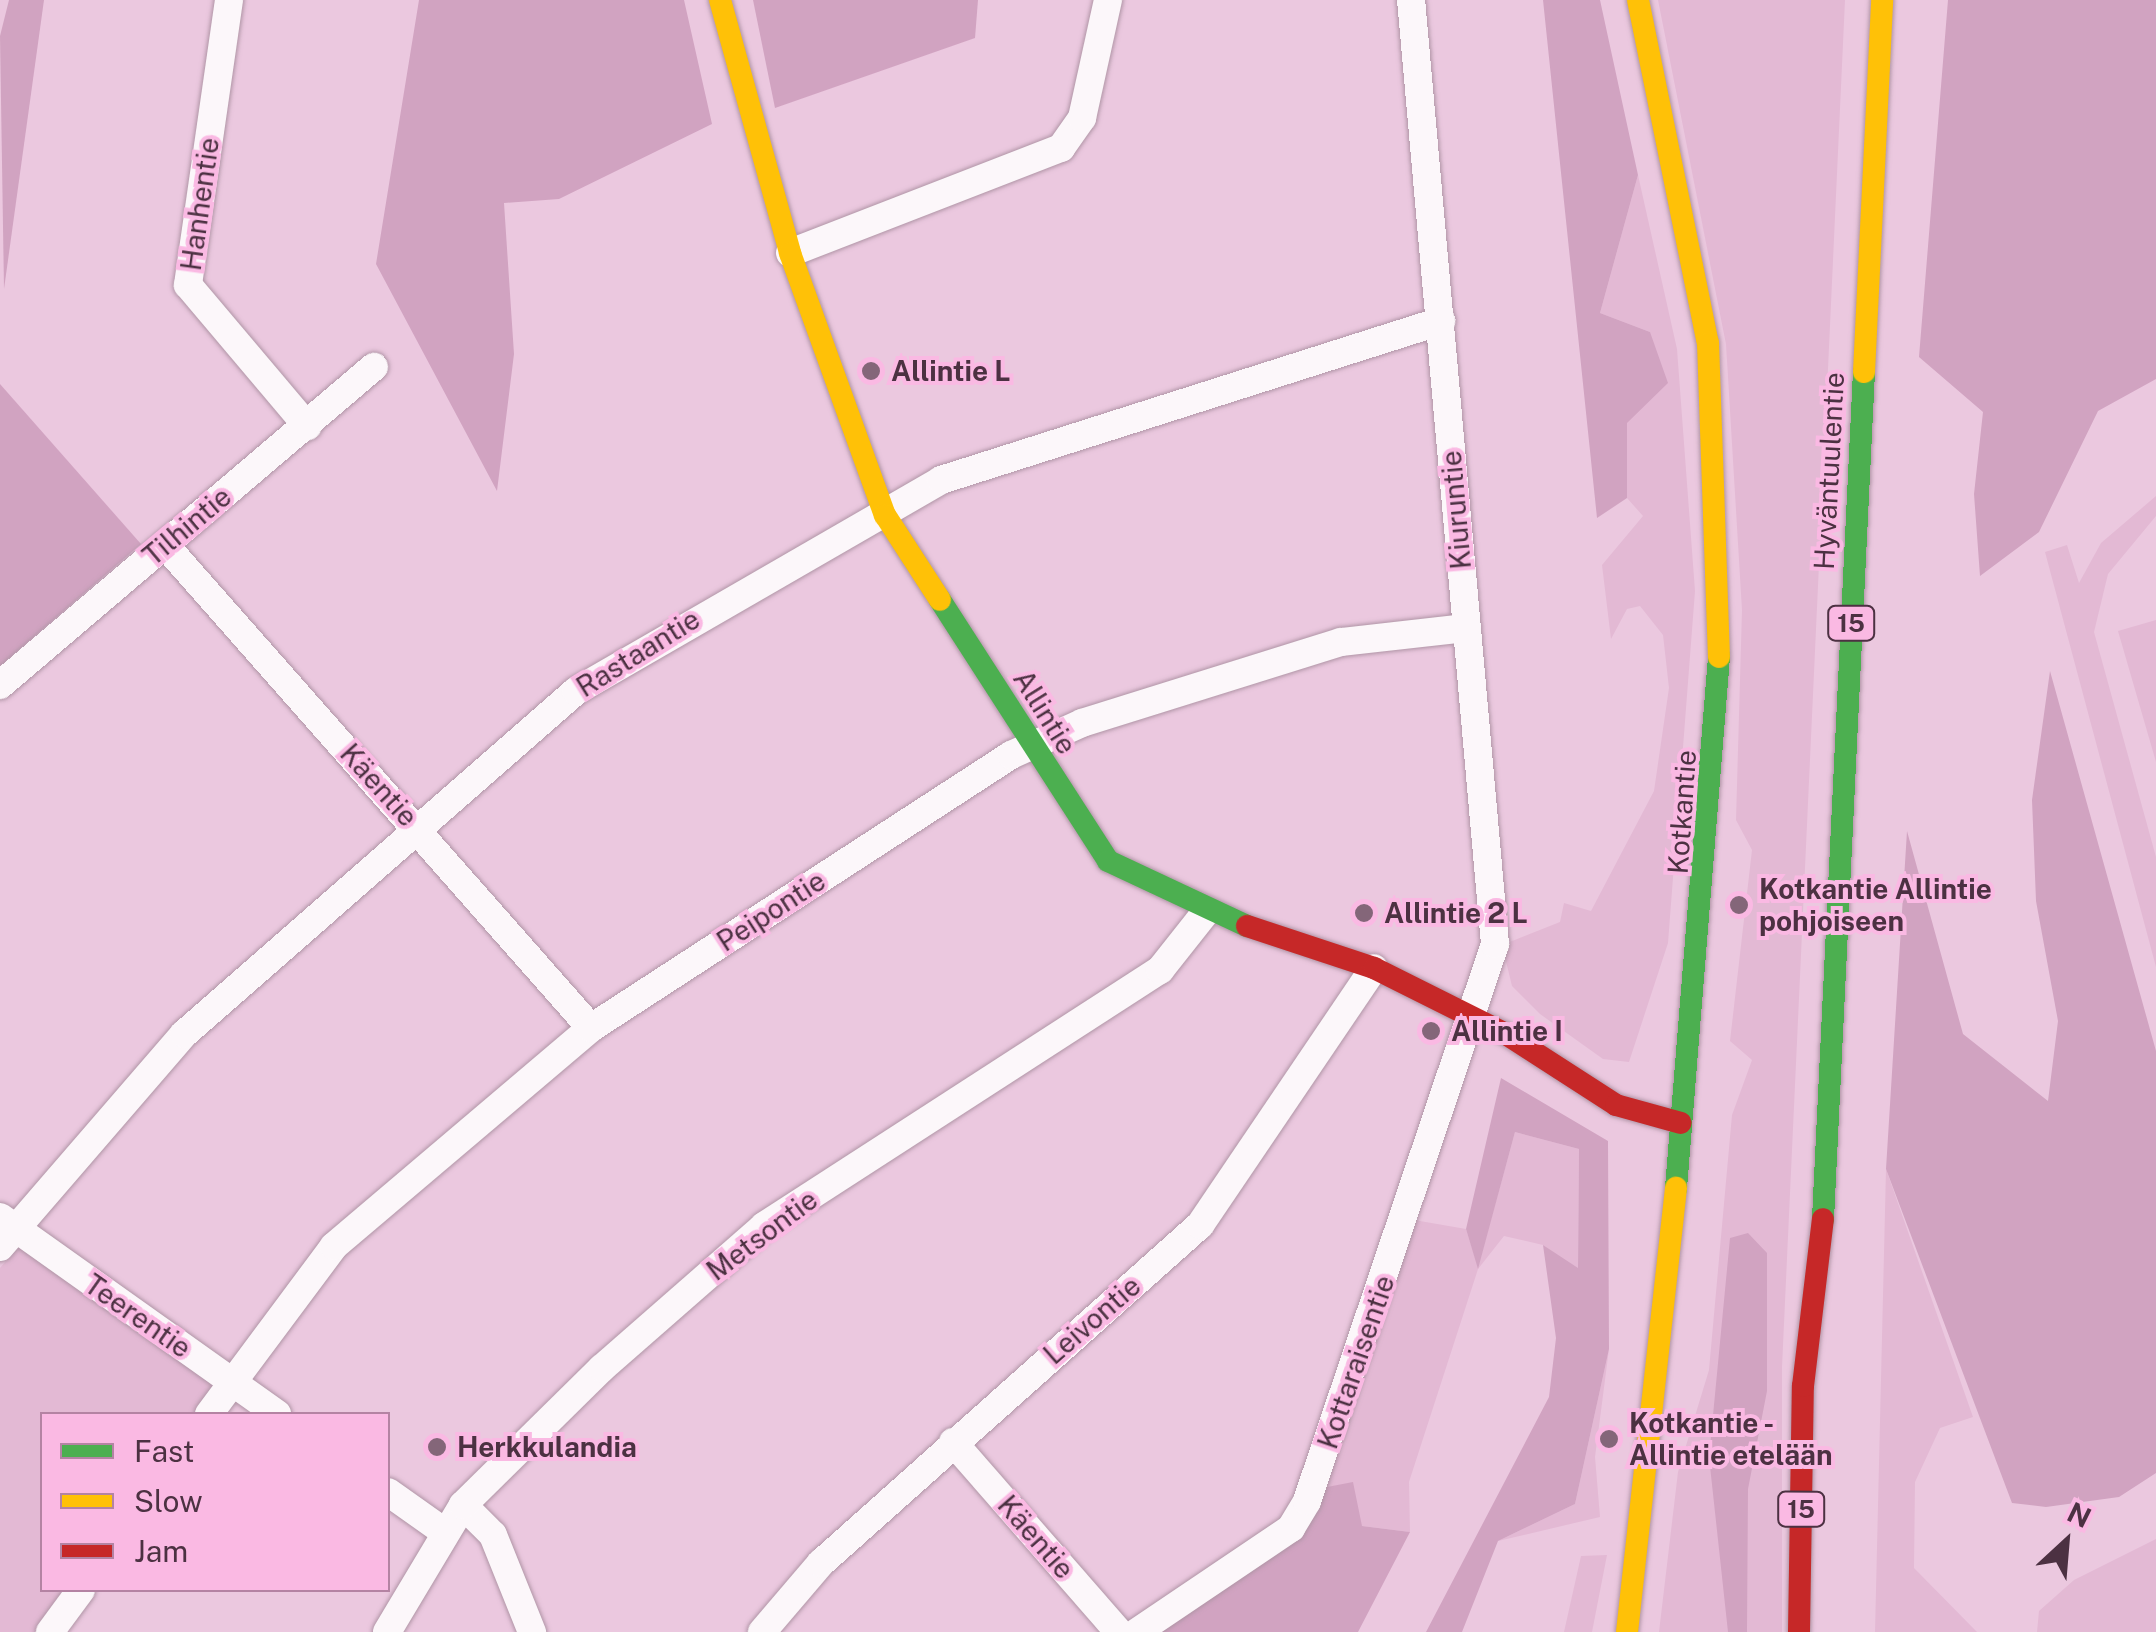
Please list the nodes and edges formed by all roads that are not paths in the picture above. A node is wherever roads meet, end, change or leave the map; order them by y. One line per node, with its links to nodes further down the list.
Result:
1 (229, 0): 10 (street, Hanhentie)
2 (720, 0): 7 (main road, Allintie)
3 (1108, 0): 7 (street)
4 (1411, 0): 8 (street, Kiuruntie)
5 (1638, 0): 21 (main road, Kotkantie)
6 (1882, 0): 23 (main road, Hyväntuulentie / 15)
7 (790, 252): 11 (main road, Allintie)
8 (1440, 320): 11 (street, Rastaantie); 13 (street, Kiuruntie)
9 (374, 367): 10 (street, Tilhintie)
10 (306, 426): 12 (street, Tilhintie)
11 (884, 515): 15 (main road, Allintie); 16 (street, Rastaantie)
12 (165, 544): 14 (street, Tilhintie); 16 (street, Käentie)
13 (1465, 628): 15 (street, Peipontie); 19 (street, Kiuruntie)
14 (0, 685)
15 (1030, 745): 17 (main road, Allintie); 20 (street, Peipontie)
16 (415, 826): 20 (street, Käentie); 22 (street, Rastaantie)
17 (1206, 912): 18 (main road, Allintie); 30 (street, Metsontie)
18 (1374, 968): 19 (main road, Allintie); 28 (street, Leivontie)
19 (1474, 1018): 21 (main road, Allintie); 38 (street, Kottaraisentie)
20 (591, 1028): 25 (street, Peipontie)
21 (1680, 1123): 39 (main road, Kotkantie)
22 (5, 1231): 25 (street, Teerentie)
23 (1822, 1246): 24 (main road, Hyväntuulentie / 15); 40 (main road, Hyväntuulentie / 15)
24 (1833, 1369)
25 (232, 1383): 26 (street, Peipontie); 27 (street, Teerentie)
26 (210, 1412)
27 (274, 1412)
28 (953, 1442): 36 (street, Leivontie); 37 (street, Käentie)
29 (390, 1493): 31 (street)
30 (463, 1504): 31 (street, Metsontie); 35 (street)
31 (443, 1531): 34 (street, Metsontie)
32 (80, 1592): 33 (street)
33 (50, 1632)
34 (387, 1632)
35 (532, 1632)
36 (762, 1632)
37 (1119, 1632)
38 (1137, 1632)
39 (1626, 1632)
40 (1799, 1632)

